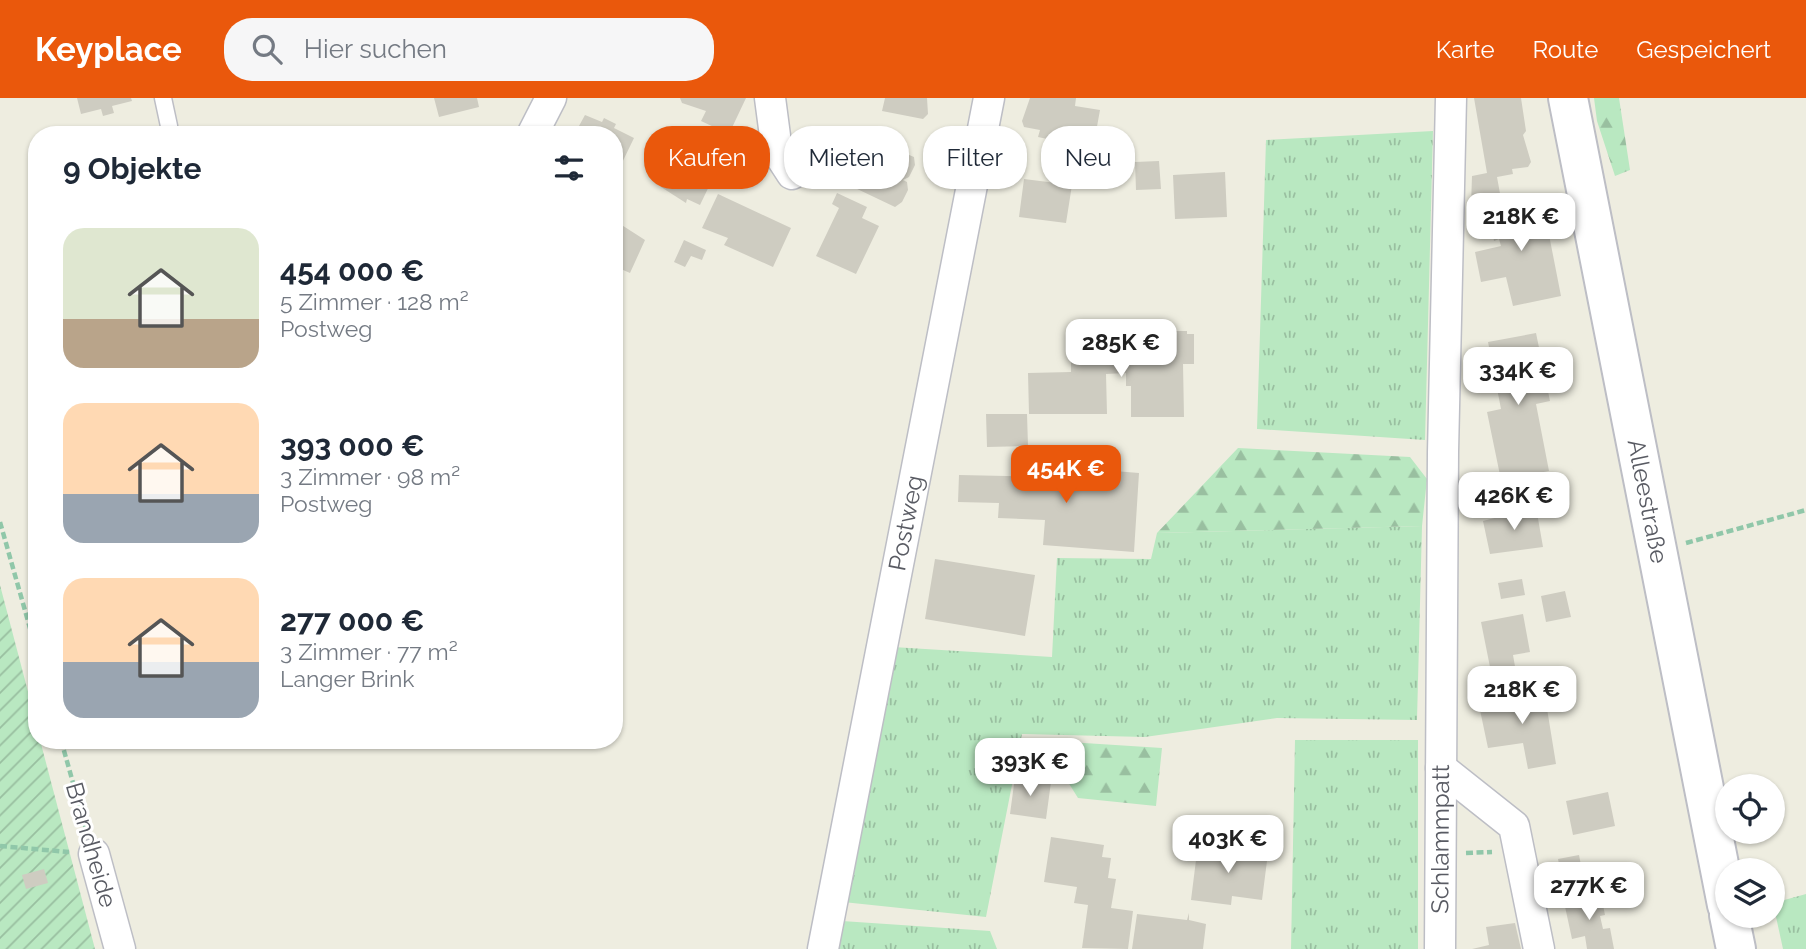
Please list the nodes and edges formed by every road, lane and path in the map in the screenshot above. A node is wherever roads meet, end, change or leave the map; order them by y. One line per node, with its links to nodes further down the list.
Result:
1 (163, 98): 7 (lane)
2 (551, 98): 8 (street)
3 (770, 98): 9 (street)
4 (989, 98): 23 (street, Postweg)
5 (1451, 98): 15 (street, Schlammpatt)
6 (1568, 98): 12 (street, Alleestraße)
7 (169, 125)
8 (537, 126)
9 (784, 162)
10 (1806, 510): 12 (path)
11 (0, 522): 13 (path)
12 (1658, 551): 20 (street, Alleestraße)
13 (28, 621)
14 (64, 749): 19 (path, Brandheide)
15 (1441, 768): 17 (street); 18 (street, Schlammpatt)
16 (0, 846): 19 (path)
17 (1519, 852): 18 (path); 25 (street)
18 (1441, 853): 24 (street, Schlammpatt)
19 (94, 854): 22 (street, Brandheide)
20 (1718, 858)
21 (1732, 928): 26 (street)
22 (120, 949)
23 (823, 949)
24 (1440, 949)
25 (1539, 949)
26 (1736, 949)

